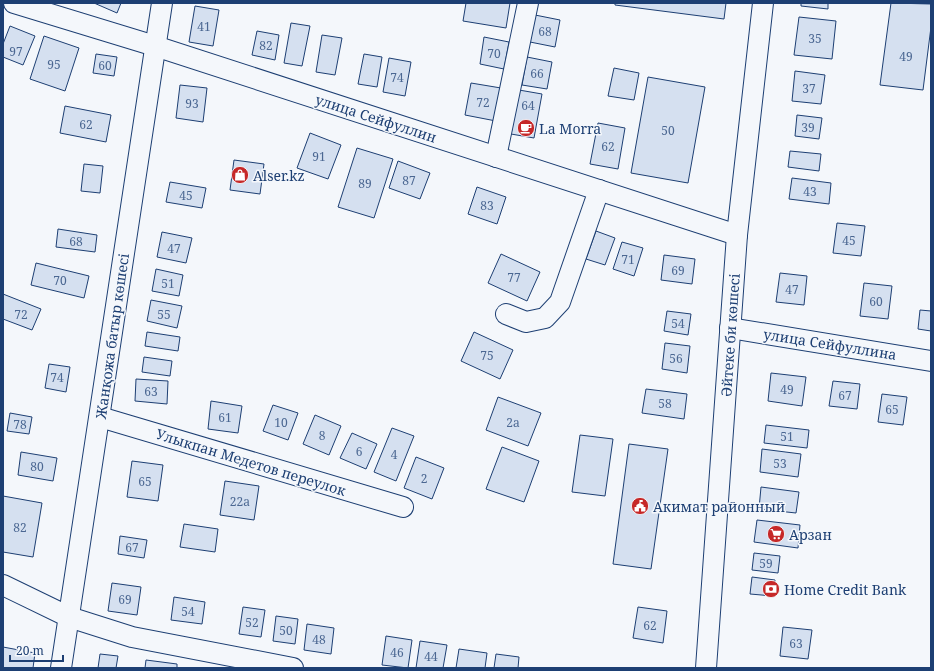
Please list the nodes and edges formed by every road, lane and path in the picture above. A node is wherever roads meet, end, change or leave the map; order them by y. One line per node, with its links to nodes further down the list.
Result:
1 (14, 3): 5 (street, улица Сейфуллин)
2 (162, 3): 5 (street, Жанқожа батыр көшесі)
3 (528, 3): 6 (street)
4 (763, 3): 8 (street, Әйтеке би көшесі)
5 (155, 46): 6 (street, улица Сейфуллин); 12 (street, Жанқожа батыр көшесі)
6 (496, 157): 7 (street, улица Сейфуллин)
7 (599, 190): 8 (street, улица Сейфуллин); 9 (street)
8 (737, 235): 10 (street, Әйтеке би көшесі)
9 (506, 314)
10 (730, 328): 11 (street, улица Сейфуллина); 18 (street, Әйтеке би көшесі)
11 (931, 361)
12 (100, 416): 13 (street, Улыкпан Медетов переулок); 15 (street, Жанқожа батыр көшесі)
13 (403, 507)
14 (3, 585): 15 (street)
15 (69, 617): 16 (street, Жанқожа батыр көшесі); 17 (street)
16 (62, 668)
17 (294, 668)
18 (706, 668)

